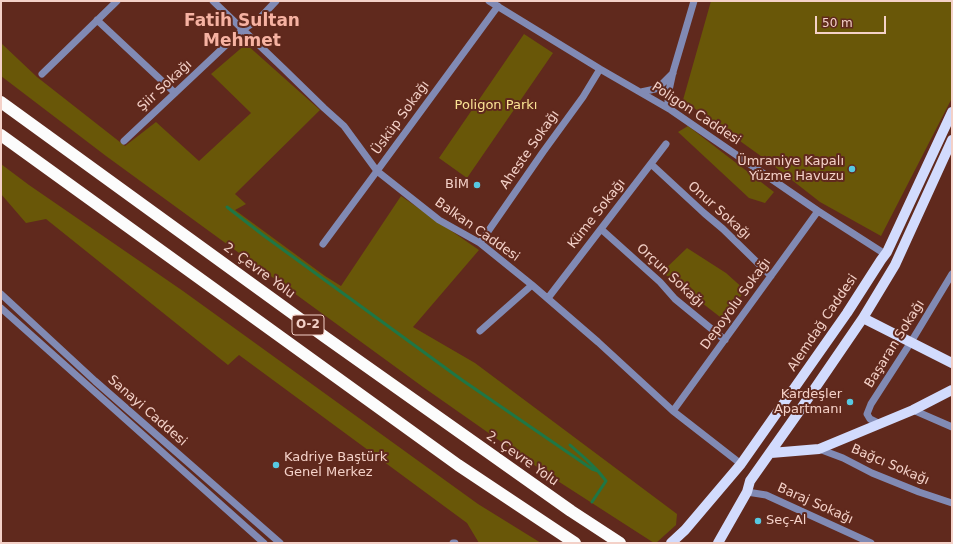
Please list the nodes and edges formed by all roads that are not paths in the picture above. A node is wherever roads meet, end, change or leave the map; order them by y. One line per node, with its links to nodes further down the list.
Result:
1 (117, 1): 7 (street)
2 (213, 1): 8 (street, Balkan Caddesi)
3 (276, 1): 8 (street, Şiir Sokağı)
4 (489, 1): 6 (street, Poligon Caddesi)
5 (694, 1): 10 (street)
6 (498, 6): 9 (street, Poligon Caddesi); 22 (street, Üsküp Sokağı)
7 (97, 20): 11 (street); 13 (street)
8 (242, 30): 13 (street, Şiir Sokağı); 22 (street, Balkan Caddesi)
9 (600, 69): 12 (street, Poligon Caddesi); 25 (street, Aheste Sokağı)
10 (673, 72): 12 (street); 15 (street)
11 (42, 74)
12 (641, 92): 15 (street, Poligon Caddesi)
13 (175, 93): 19 (street, Şiir Sokağı)
14 (1, 102): 52 (highway, 2. Çevre Yolu / O-2)
15 (671, 110): 23 (street, Poligon Caddesi)
16 (952, 112): 27 (main road, Alemdağ Caddesi)
17 (1, 135): 51 (highway, O-2)
18 (952, 140): 34 (main road)
19 (124, 141)
20 (666, 144): 21 (street, Küme Sokağı)
21 (651, 164): 24 (street, Küme Sokağı); 29 (street, Onur Sokağı)
22 (377, 171): 25 (street, Balkan Caddesi); 26 (street, Üsküp Sokağı)
23 (818, 211): 27 (street, Poligon Caddesi); 29 (street, Depoyolu Sokağı)
24 (601, 229): 32 (street, Küme Sokağı); 36 (street, Orçun Sokağı)
25 (480, 243): 30 (street, Balkan Caddesi)
26 (323, 244)
27 (885, 254): 46 (main road, Alemdağ Caddesi)
28 (952, 274): 37 (street, Başaran Sokağı)
29 (771, 276): 36 (street, Depoyolu Sokağı)
30 (532, 285): 32 (street, Balkan Caddesi); 35 (street)
31 (1, 294): 50 (street, Sanayi Caddesi)
32 (548, 298): 41 (street, Balkan Caddesi)
33 (1, 308): 49 (street, Sanayi Caddesi)
34 (863, 318): 37 (main road); 45 (main road)
35 (480, 331)
36 (725, 340): 41 (street, Depoyolu Sokağı)
37 (911, 342): 38 (main road); 42 (street, Başaran Sokağı)
38 (952, 363)
39 (951, 389): 40 (main road)
40 (913, 410): 42 (main road); 43 (street)
41 (673, 411): 46 (street, Balkan Caddesi)
42 (878, 424): 44 (main road)
43 (952, 427)
44 (818, 449): 45 (main road); 48 (street, Bağcı Sokağı)
45 (770, 453): 47 (main road)
46 (741, 464): 53 (main road, Alemdağ Caddesi)
47 (747, 492): 54 (main road); 55 (street, Baraj Sokağı)
48 (952, 503)
49 (264, 543)
50 (280, 543)
51 (575, 543)
52 (620, 543)
53 (671, 543)
54 (718, 543)
55 (871, 543)

